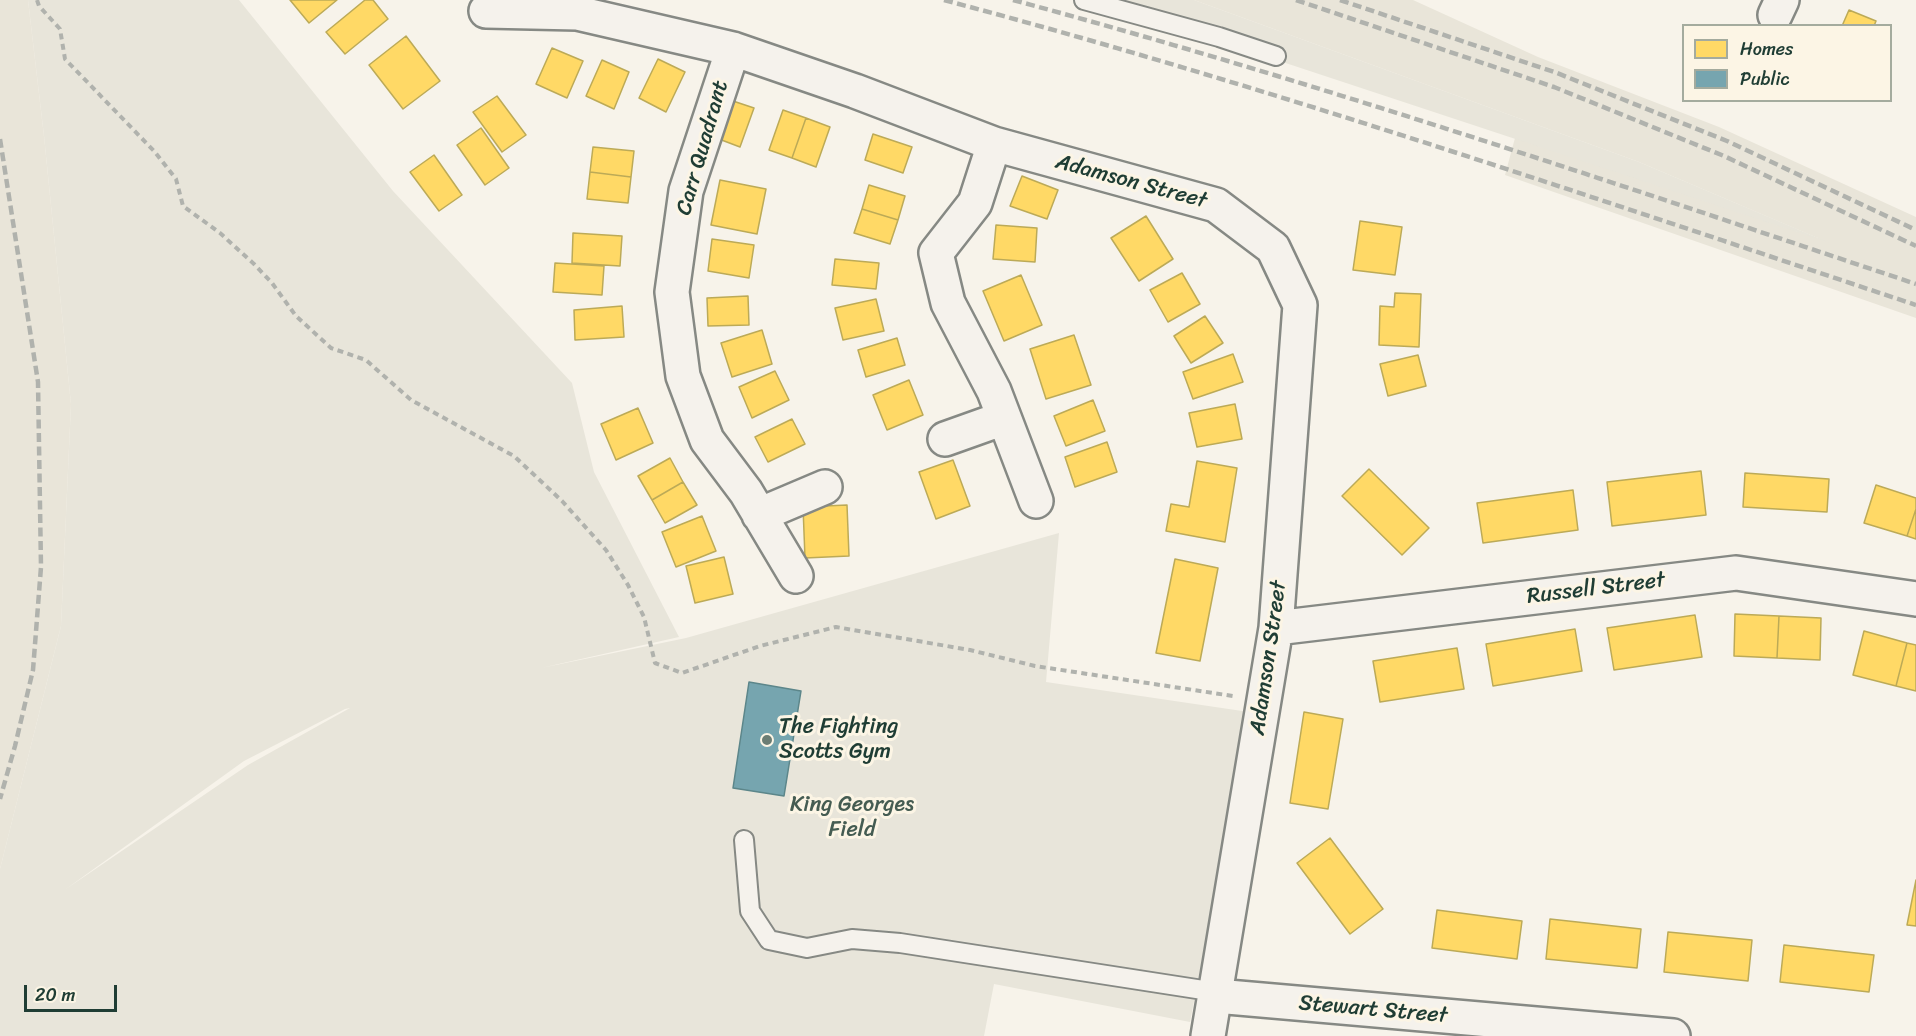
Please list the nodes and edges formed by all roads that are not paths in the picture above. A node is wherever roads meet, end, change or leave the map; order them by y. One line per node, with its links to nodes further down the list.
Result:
1 (1084, 0): 4 (lane)
2 (486, 11): 3 (street, Adamson Street)
3 (733, 49): 5 (street, Adamson Street); 10 (street, Carr Quadrant)
4 (1276, 56)
5 (994, 144): 6 (street); 13 (street, Adamson Street)
6 (1004, 418): 7 (street); 9 (street)
7 (945, 439)
8 (825, 487): 10 (street)
9 (1036, 501)
10 (759, 515): 11 (street, Carr Quadrant)
11 (796, 576)
12 (1916, 599): 13 (street, Russell Street)
13 (1276, 628): 15 (street, Adamson Street)
14 (744, 840): 15 (lane)
15 (1216, 994): 16 (street, Adamson Street); 17 (street, Stewart Street)
16 (1208, 1036)
17 (1673, 1036)

